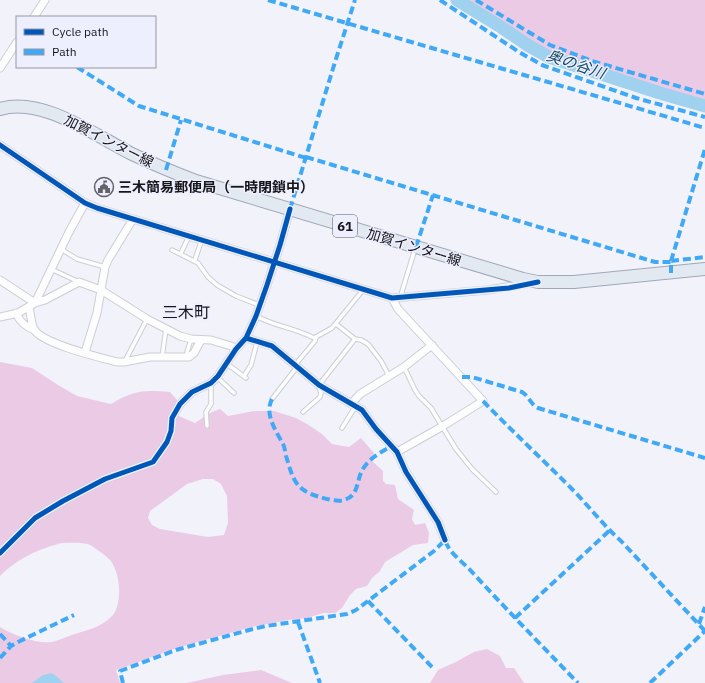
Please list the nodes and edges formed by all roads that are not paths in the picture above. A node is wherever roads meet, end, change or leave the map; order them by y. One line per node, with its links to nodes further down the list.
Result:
1 (45, 0): 2 (street)
2 (35, 16)
3 (16, 44): 4 (street)
4 (0, 68)
5 (0, 109): 8 (main road, 加賀インター線 / 61)
6 (0, 145): 7 (street)
7 (85, 203): 9 (street); 13 (street)
8 (290, 209): 12 (main road, 加賀インター線 / 61); 17 (street)
9 (133, 219): 10 (street); 18 (street)
10 (189, 235): 11 (street); 15 (lane)
11 (202, 239): 16 (lane); 17 (street)
12 (416, 247): 23 (main road, 加賀インター線 / 61); 27 (lane)
13 (61, 249): 18 (lane); 19 (street)
14 (172, 250): 15 (lane)
15 (181, 253): 16 (lane)
16 (195, 260): 29 (lane)
17 (274, 262): 24 (street); 29 (street)
18 (105, 267): 25 (street)
19 (52, 269): 22 (lane); 28 (street)
20 (705, 269): 23 (main road, 加賀インター線 / 61)
21 (0, 280): 28 (street)
22 (79, 282): 25 (street); 28 (street)
23 (538, 282): 27 (street)
24 (364, 289): 26 (street); 34 (lane)
25 (101, 290): 33 (street); 45 (street)
26 (392, 298): 27 (street); 43 (street)
27 (400, 298)
28 (32, 305): 30 (street); 36 (street)
29 (259, 305): 31 (street)
30 (16, 313): 32 (street); 36 (street)
31 (256, 316): 37 (lane); 38 (street)
32 (0, 317)
33 (147, 319): 35 (street); 48 (lane)
34 (336, 324): 37 (lane); 41 (lane)
35 (166, 329): 39 (street); 46 (lane)
36 (35, 330): 45 (street)
37 (316, 337): 50 (lane)
38 (246, 338): 42 (street); 44 (street)
39 (191, 339): 40 (street); 47 (lane)
40 (200, 340): 44 (street); 47 (street)
41 (355, 340): 52 (lane); 55 (lane)
42 (257, 342): 49 (lane); 50 (street)
43 (432, 345): 51 (street); 61 (street)
44 (236, 349): 49 (street)
45 (86, 353): 48 (street)
46 (162, 357): 47 (street); 48 (street)
47 (187, 357)
48 (124, 362)
49 (226, 363): 53 (street)
50 (296, 366): 55 (street); 57 (lane)
51 (404, 367): 52 (street); 61 (lane)
52 (389, 376): 58 (street)
53 (217, 377): 54 (street); 56 (lane)
54 (211, 383): 60 (lane); 66 (street)
55 (319, 385): 58 (street); 59 (lane)
56 (234, 393)
57 (272, 399)
58 (353, 405): 62 (lane); 63 (street)
59 (303, 412)
60 (207, 426)
61 (443, 426): 63 (street); 64 (lane)
62 (342, 428)
63 (397, 452): 65 (street)
64 (496, 492)
65 (444, 540)
66 (0, 554)

